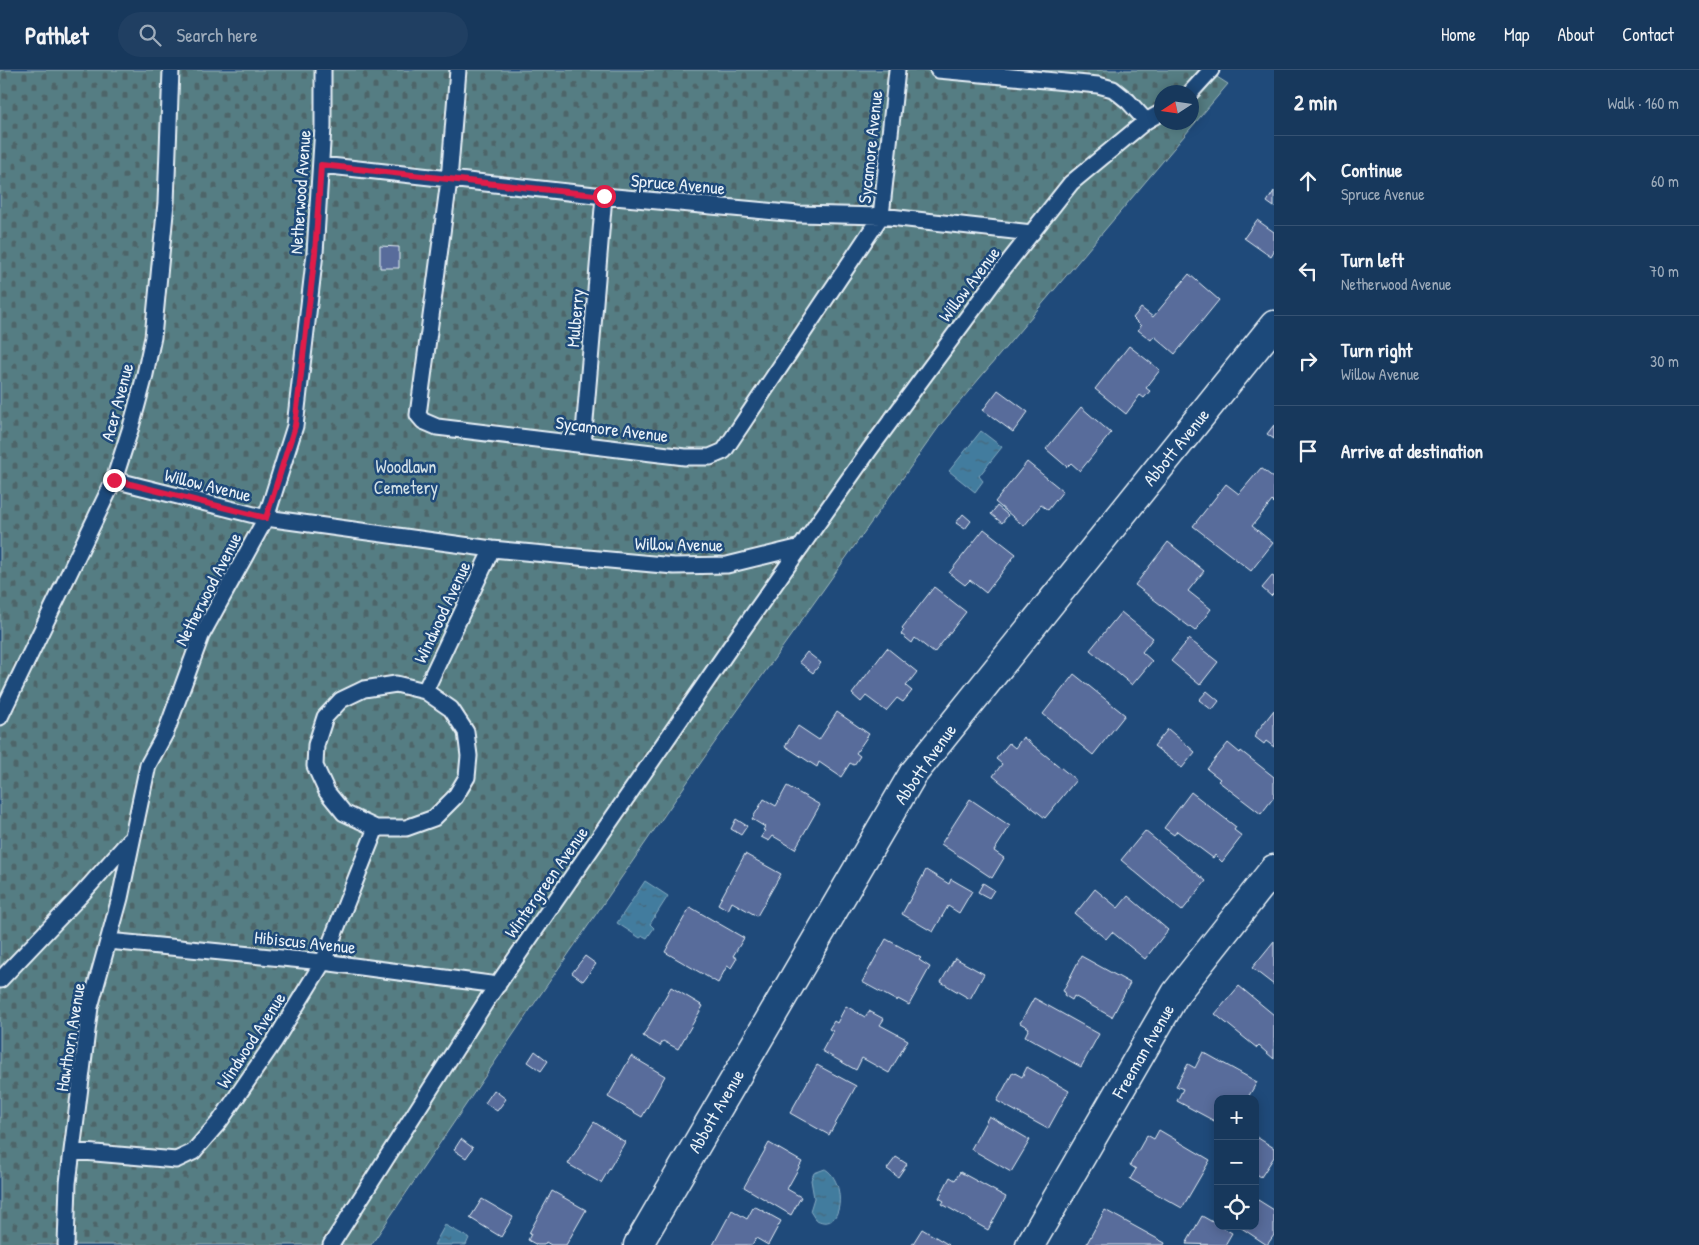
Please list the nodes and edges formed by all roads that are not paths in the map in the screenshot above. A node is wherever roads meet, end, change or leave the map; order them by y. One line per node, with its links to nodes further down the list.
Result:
1 (171, 70): 17 (lane, Acer Avenue)
2 (323, 70): 10 (lane, Netherwood Avenue)
3 (458, 70): 11 (lane, Sycamore Avenue)
4 (897, 70): 13 (lane, Sycamore Avenue)
5 (938, 70): 9 (lane)
6 (1211, 70): 7 (lane)
7 (1197, 85)
8 (1154, 116): 9 (lane, Willow Avenue)
9 (1146, 121): 14 (lane, Willow Avenue)
10 (321, 165): 11 (lane, Spruce Avenue); 18 (lane, Netherwood Avenue)
11 (449, 180): 12 (lane, Spruce Avenue); 16 (lane, Sycamore Avenue)
12 (604, 196): 13 (lane, Spruce Avenue); 16 (lane, Mulberry)
13 (881, 216): 14 (lane, Spruce Avenue); 16 (lane, Sycamore Avenue)
14 (1032, 234): 19 (lane, Willow Avenue)
15 (1274, 325): 33 (street, Abbott Avenue)
16 (583, 444)
17 (114, 480): 18 (lane, Willow Avenue); 22 (lane, Acer Avenue)
18 (266, 518): 20 (lane, Willow Avenue); 24 (lane, Netherwood Avenue)
19 (801, 547): 20 (lane, Willow Avenue); 29 (lane, Wintergreen Avenue)
20 (492, 548): 21 (lane, Windwood Avenue)
21 (425, 691): 23 (lane, Windwood Avenue); 23 (lane, Windwood Avenue)
22 (0, 718)
23 (376, 828): 27 (lane, Windwood Avenue)
24 (131, 839): 26 (lane, Hawthorn Avenue); 28 (lane, Netherwood Avenue)
25 (1274, 870): 34 (street, Freeman Avenue)
26 (108, 941): 27 (lane, Hibiscus Avenue); 30 (lane, Hawthorn Avenue)
27 (323, 962): 29 (lane, Hibiscus Avenue); 30 (lane, Windwood Avenue)
28 (0, 980)
29 (498, 984): 32 (lane, Wintergreen Avenue)
30 (72, 1151): 31 (lane, Hawthorn Avenue)
31 (66, 1245)
32 (331, 1245)
33 (638, 1245)
34 (1030, 1245)

